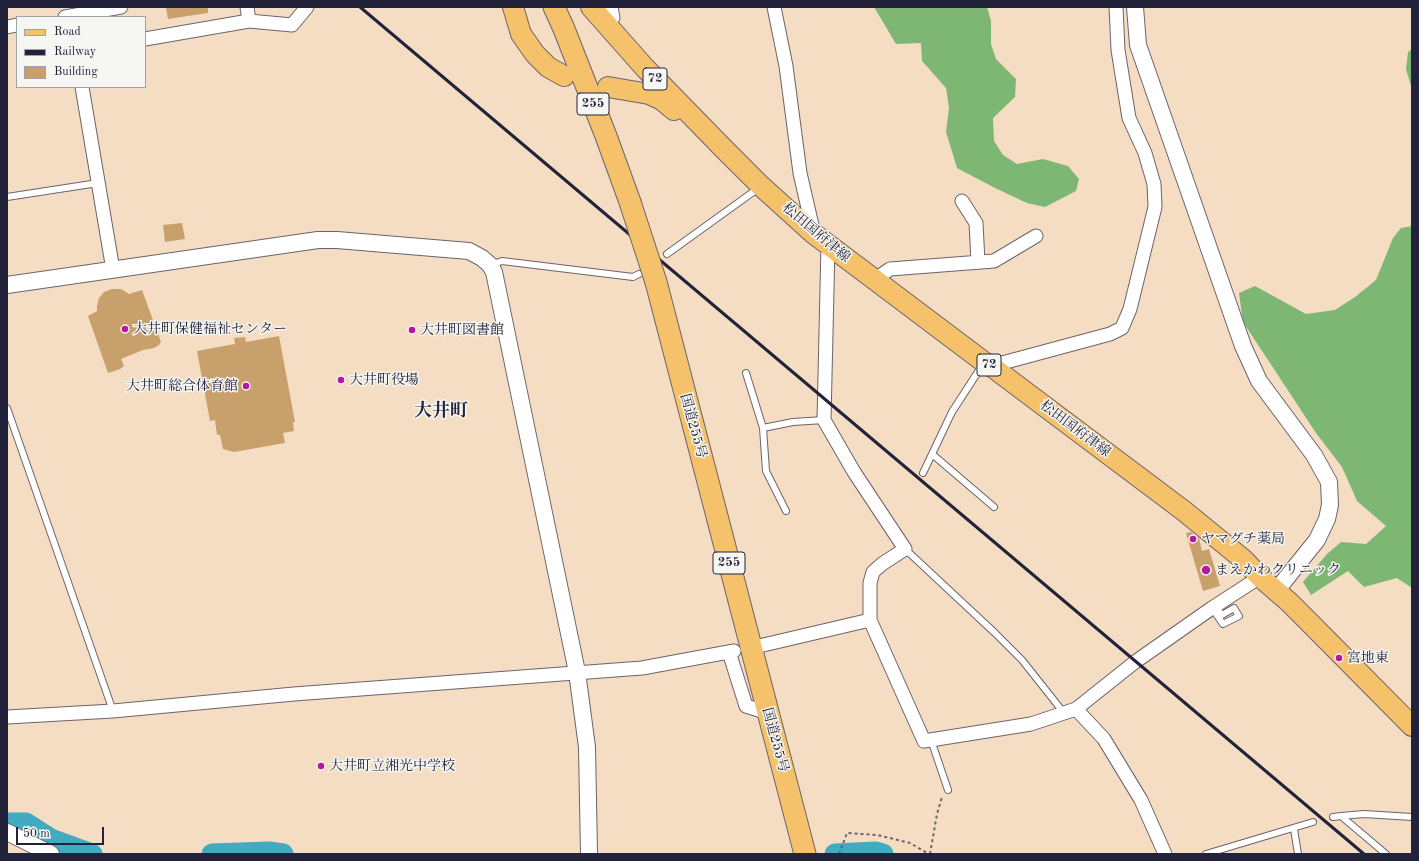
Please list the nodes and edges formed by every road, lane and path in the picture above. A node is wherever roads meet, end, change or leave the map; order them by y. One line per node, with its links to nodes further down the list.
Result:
1 (121, 7): 10 (street)
2 (247, 7): 11 (street)
3 (307, 7): 11 (street)
4 (514, 7): 13 (main road)
5 (554, 7): 27 (highway, 国道255号 / 255, bridge)
6 (591, 7): 16 (main road, 松田国府津線 / 72)
7 (774, 7): 22 (street)
8 (1116, 7): 30 (street)
9 (1135, 7): 41 (street)
10 (68, 14)
11 (249, 21): 12 (street)
12 (146, 39)
13 (564, 76)
14 (608, 87): 16 (main road, 松田国府津線 / 72)
15 (82, 88): 17 (street)
16 (723, 148): 18 (main road, 松田国府津線 / 72)
17 (98, 183): 19 (lane); 26 (street)
18 (761, 186): 22 (main road, 松田国府津線 / 72); 23 (lane)
19 (7, 197)
20 (962, 201): 24 (street)
21 (1036, 236): 24 (street)
22 (821, 240): 28 (main road, 松田国府津線 / 72); 33 (street)
23 (667, 254)
24 (978, 262): 28 (street)
25 (490, 265): 26 (street); 27 (lane); 44 (street)
26 (113, 270): 29 (street)
27 (647, 278): 47 (highway, 国道255号 / 255)
28 (874, 280): 30 (main road, 松田国府津線 / 72)
29 (7, 285)
30 (987, 364): 35 (lane); 40 (main road, 松田国府津線 / 72)
31 (746, 373): 34 (lane)
32 (7, 408): 45 (lane)
33 (824, 420): 34 (lane); 39 (street)
34 (763, 428): 38 (lane)
35 (932, 454): 36 (lane); 37 (lane)
36 (923, 473)
37 (994, 507)
38 (786, 511)
39 (905, 549): 42 (street); 46 (lane)
40 (1260, 577): 41 (main road, 松田国府津線 / 72); 46 (street)
41 (1276, 591): 49 (main road, 松田国府津線 / 72)
42 (870, 620): 43 (street); 50 (street)
43 (760, 646)
44 (577, 672): 45 (street); 47 (street); 60 (street)
45 (113, 711): 48 (street)
46 (1070, 712): 50 (street); 63 (street)
47 (768, 713): 58 (highway, 国道255号 / 255)
48 (7, 717)
49 (1412, 726)
50 (931, 740): 51 (lane)
51 (945, 792): 62 (path)
52 (1341, 816): 53 (lane); 54 (lane); 66 (lane)
53 (1333, 817)
54 (1412, 817)
55 (1314, 822): 56 (lane)
56 (1294, 829): 64 (lane); 65 (lane)
57 (7, 832): 59 (street)
58 (804, 850)
59 (51, 854)
60 (589, 854)
61 (839, 854): 62 (path)
62 (929, 854)
63 (1165, 854)
64 (1206, 854)
65 (1298, 854)
66 (1386, 854)

